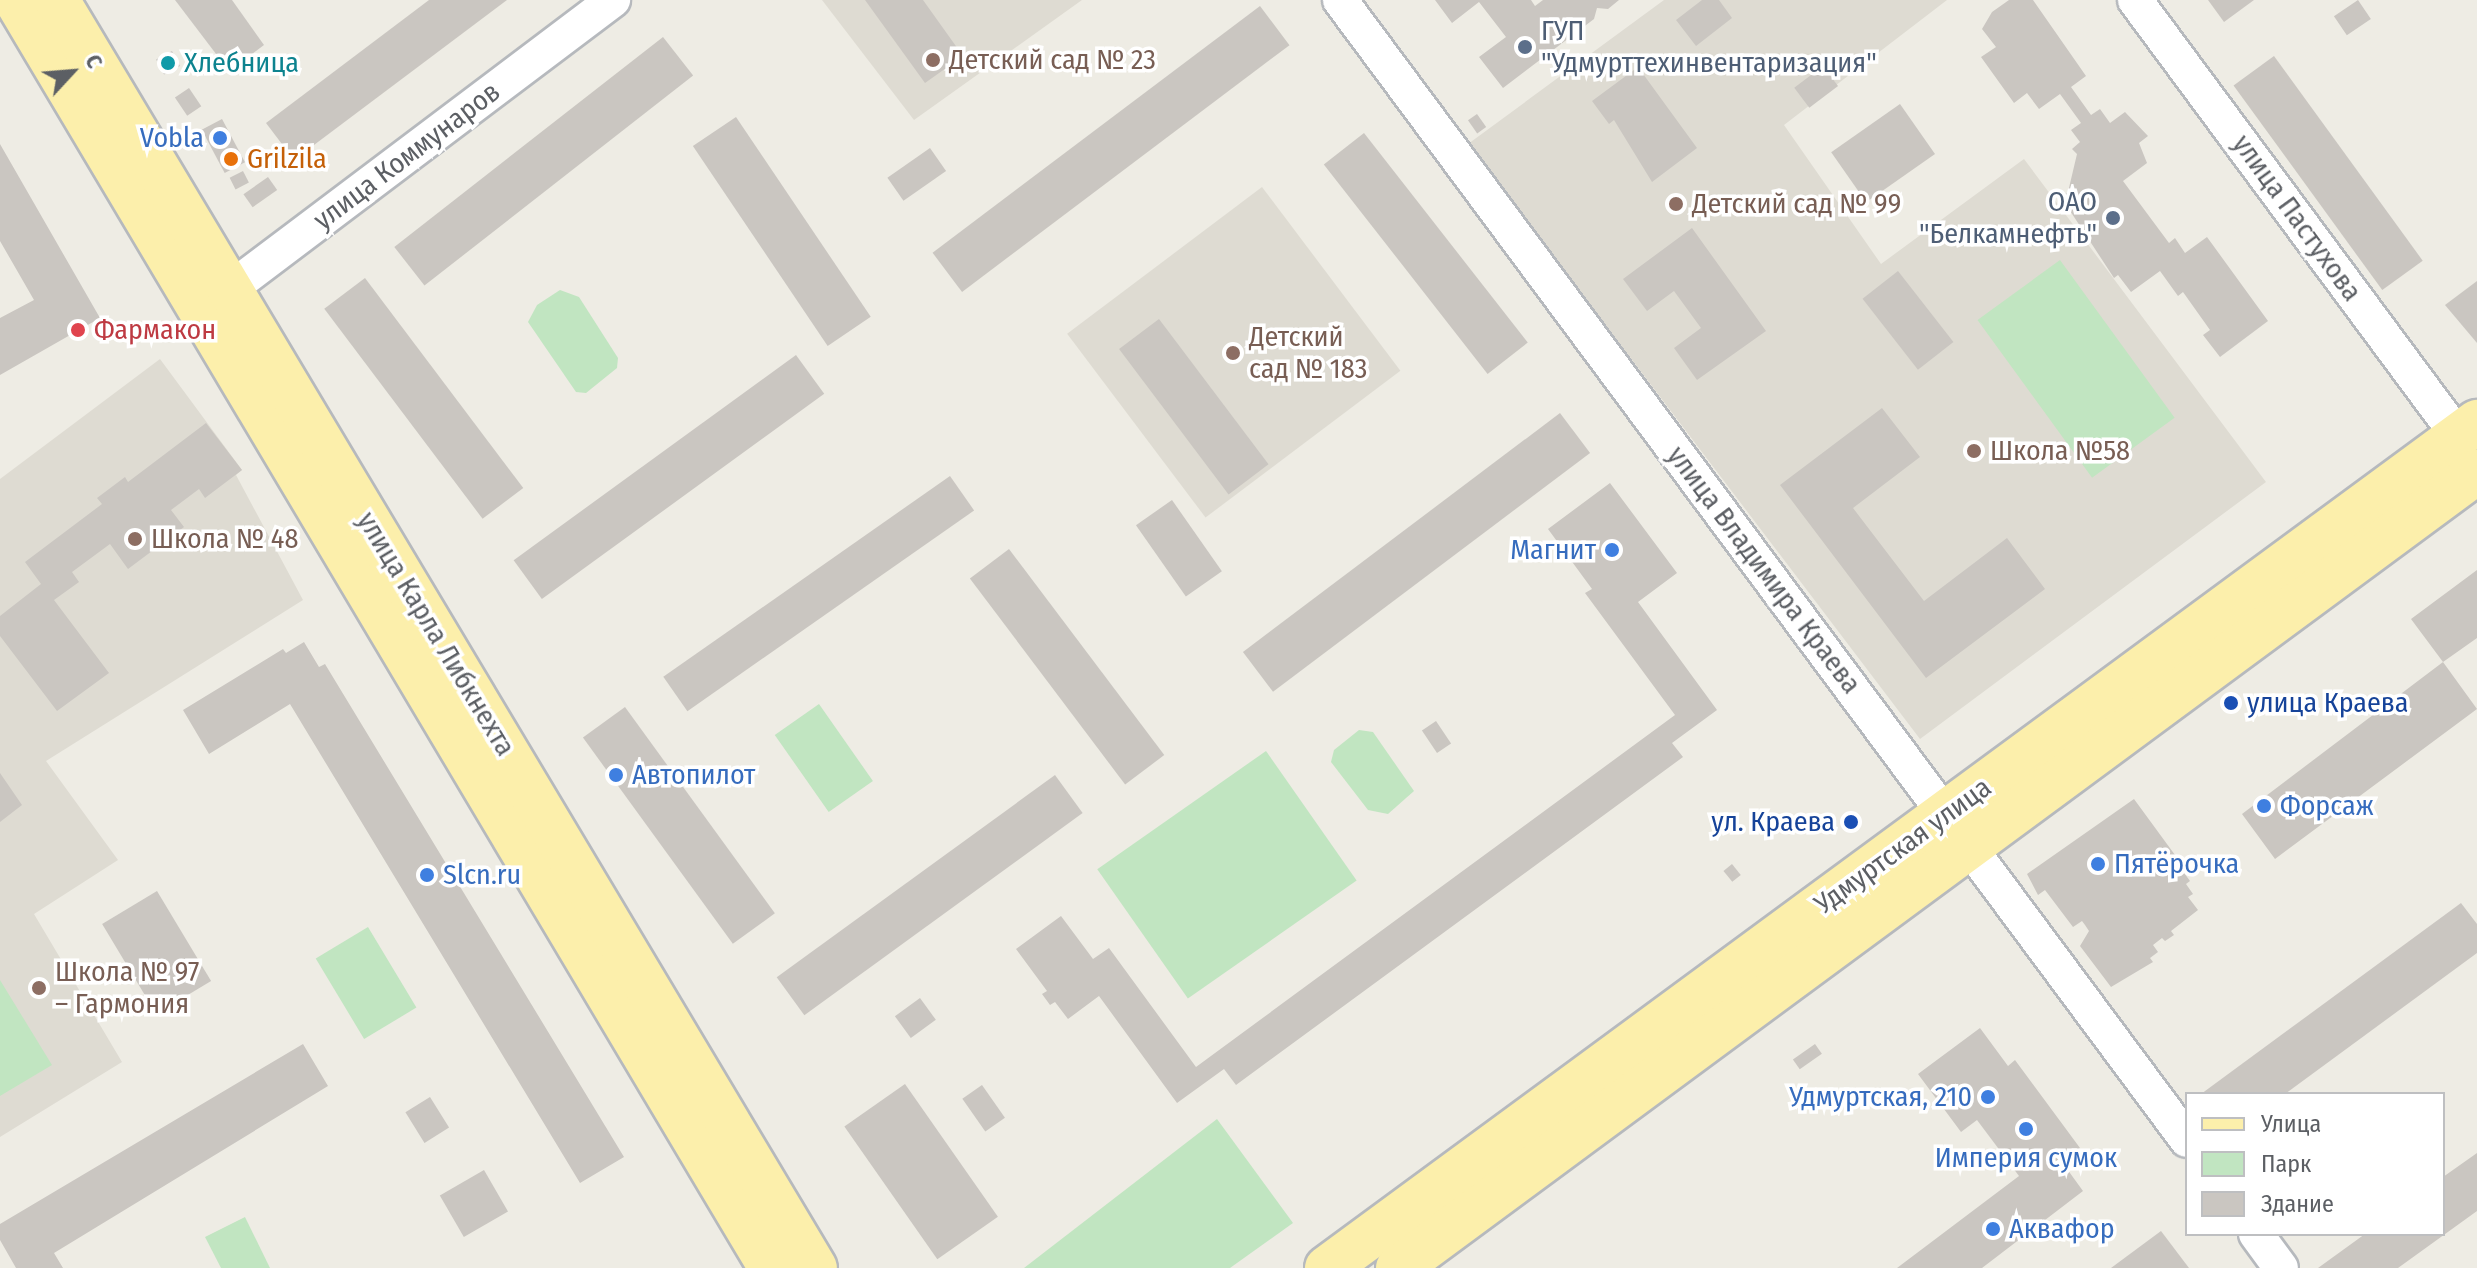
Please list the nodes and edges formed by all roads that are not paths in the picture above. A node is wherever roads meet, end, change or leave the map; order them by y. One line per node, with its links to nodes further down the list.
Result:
1 (16, 0): 6 (main road, улица Карла Либкнехта)
2 (57, 0): 6 (main road, улица Карла Либкнехта)
3 (613, 0): 6 (street, улица Коммунаров)
4 (1340, 0): 8 (street, улица Владимира Краева)
5 (2135, 0): 7 (street, улица Пастухова)
6 (215, 301): 11 (main road, улица Карла Либкнехта); 12 (main road, улица Карла Либкнехта)
7 (2471, 443): 8 (main road, Удмуртская улица)
8 (1958, 831): 9 (street, улица Владимира Краева); 13 (main road, Удмуртская улица); 14 (main road, Удмуртская улица)
9 (2185, 1137)
10 (2257, 1236): 15 (street)
11 (771, 1268)
12 (815, 1268)
13 (1327, 1268)
14 (1398, 1268)
15 (2281, 1268)

